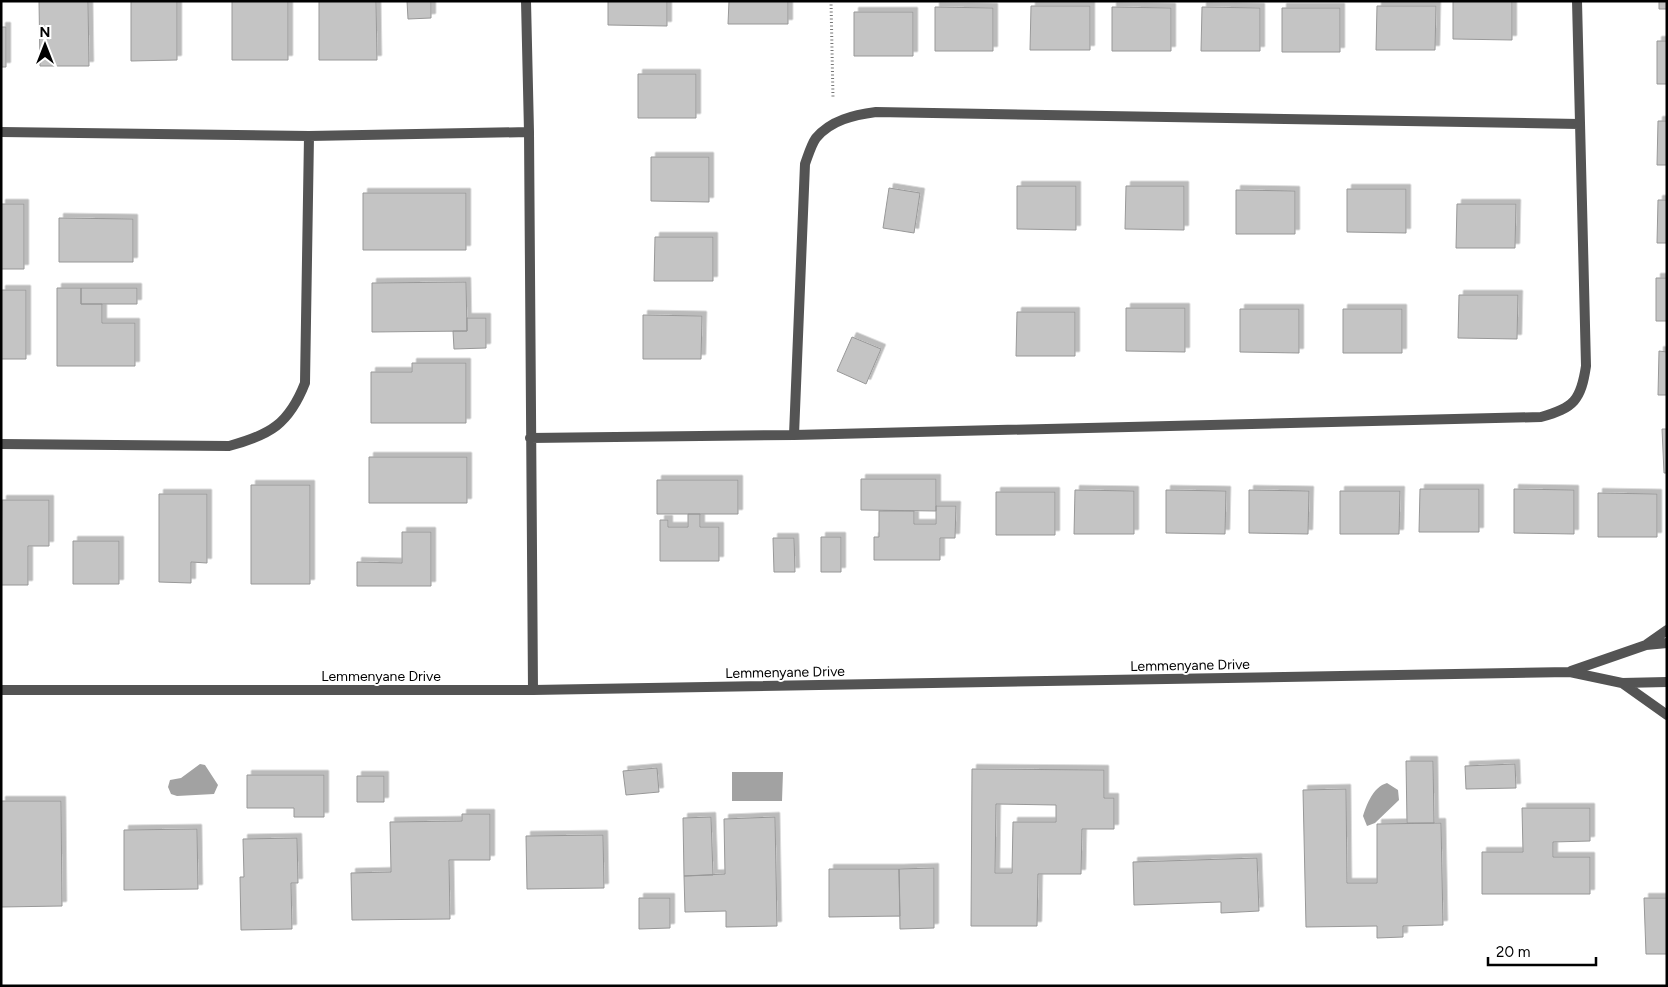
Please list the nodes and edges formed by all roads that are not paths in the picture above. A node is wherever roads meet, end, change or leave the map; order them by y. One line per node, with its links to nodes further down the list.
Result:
1 (526, 1): 5 (street)
2 (1577, 1): 3 (street)
3 (1579, 124): 7 (street); 7 (street)
4 (1, 132): 6 (street)
5 (529, 132): 6 (street); 8 (street)
6 (309, 136): 9 (street)
7 (794, 435): 8 (street)
8 (530, 438): 17 (street)
9 (1, 444)
10 (1667, 630): 12 (street)
11 (1667, 643): 12 (street)
12 (1646, 645): 13 (street)
13 (1570, 672): 15 (street); 17 (street, Lemmenyane Drive)
14 (1667, 682): 15 (street)
15 (1622, 683): 18 (street)
16 (1, 690): 17 (street, Lemmenyane Drive)
17 (533, 690)
18 (1667, 715)

